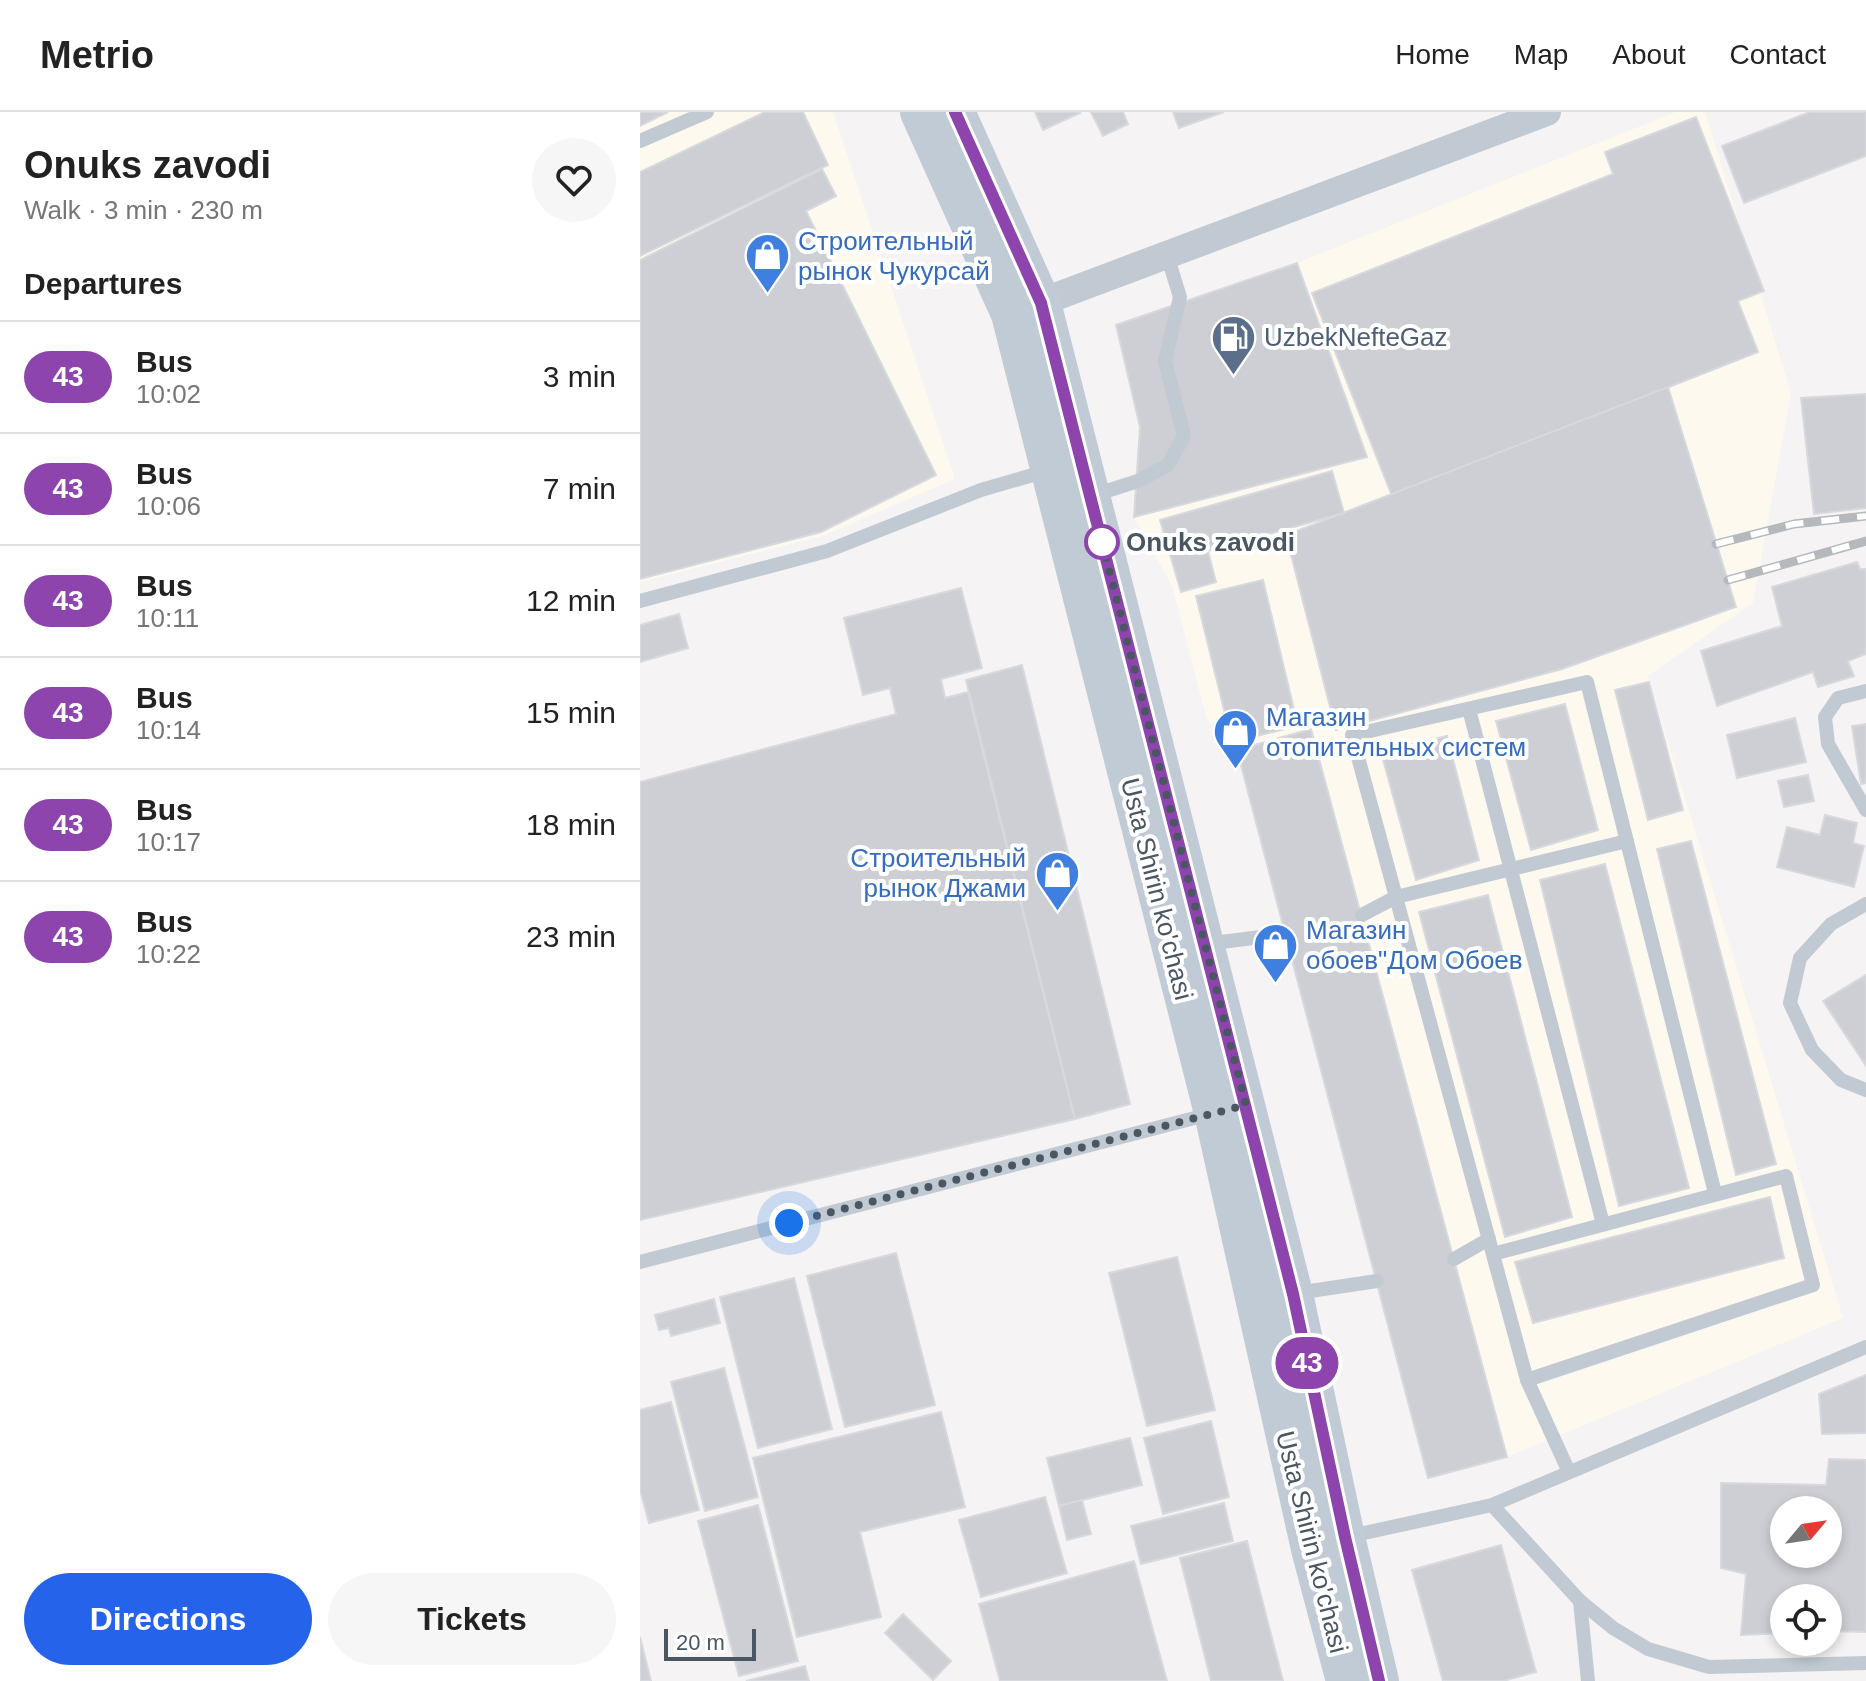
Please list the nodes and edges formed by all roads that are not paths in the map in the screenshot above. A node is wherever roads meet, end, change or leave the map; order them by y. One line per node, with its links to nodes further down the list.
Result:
1 (707, 112): 5 (lane)
2 (920, 112): 7 (main road, Usta Shirin ko'chasi)
3 (955, 112): 7 (main road, Usta Shirin ko'chasi)
4 (1547, 112): 6 (street)
5 (640, 141)
6 (1167, 255): 7 (street); 9 (lane)
7 (1026, 308): 8 (main road, Usta Shirin ko'chasi); 9 (main road, Usta Shirin ko'chasi)
8 (1050, 470): 10 (lane); 22 (main road, Usta Shirin ko'chasi)
9 (1090, 497): 20 (main road, Usta Shirin ko'chasi)
10 (640, 601)
11 (1866, 691): 13 (lane)
12 (1469, 709): 14 (lane); 15 (lane); 16 (lane)
13 (1866, 810)
14 (1627, 841): 15 (lane); 23 (lane)
15 (1511, 869): 16 (lane); 24 (lane)
16 (1396, 897): 18 (lane); 25 (lane)
17 (1866, 904): 21 (lane)
18 (1362, 915)
19 (1285, 934): 20 (lane)
20 (1204, 944): 22 (main road, Usta Shirin ko'chasi)
21 (1866, 1090)
22 (1230, 1109): 28 (lane); 30 (main road, Usta Shirin ko'chasi); 35 (main road, Usta Shirin ko'chasi)
23 (1715, 1193): 24 (lane); 32 (lane)
24 (1603, 1224): 26 (lane)
25 (1489, 1239): 26 (lane); 27 (lane)
26 (1493, 1254): 32 (lane)
27 (1454, 1259)
28 (640, 1262)
29 (1377, 1281): 30 (lane)
30 (1293, 1294): 35 (main road, Usta Shirin ko'chasi)
31 (1866, 1347): 33 (lane)
32 (1527, 1380): 33 (lane)
33 (1569, 1472): 34 (lane)
34 (1492, 1505): 35 (lane); 36 (lane)
35 (1328, 1543): 38 (main road, Usta Shirin ko'chasi); 39 (main road, Usta Shirin ko'chasi)
36 (1580, 1601): 37 (lane); 40 (lane)
37 (1866, 1663)
38 (1346, 1681)
39 (1379, 1681)
40 (1588, 1681)

